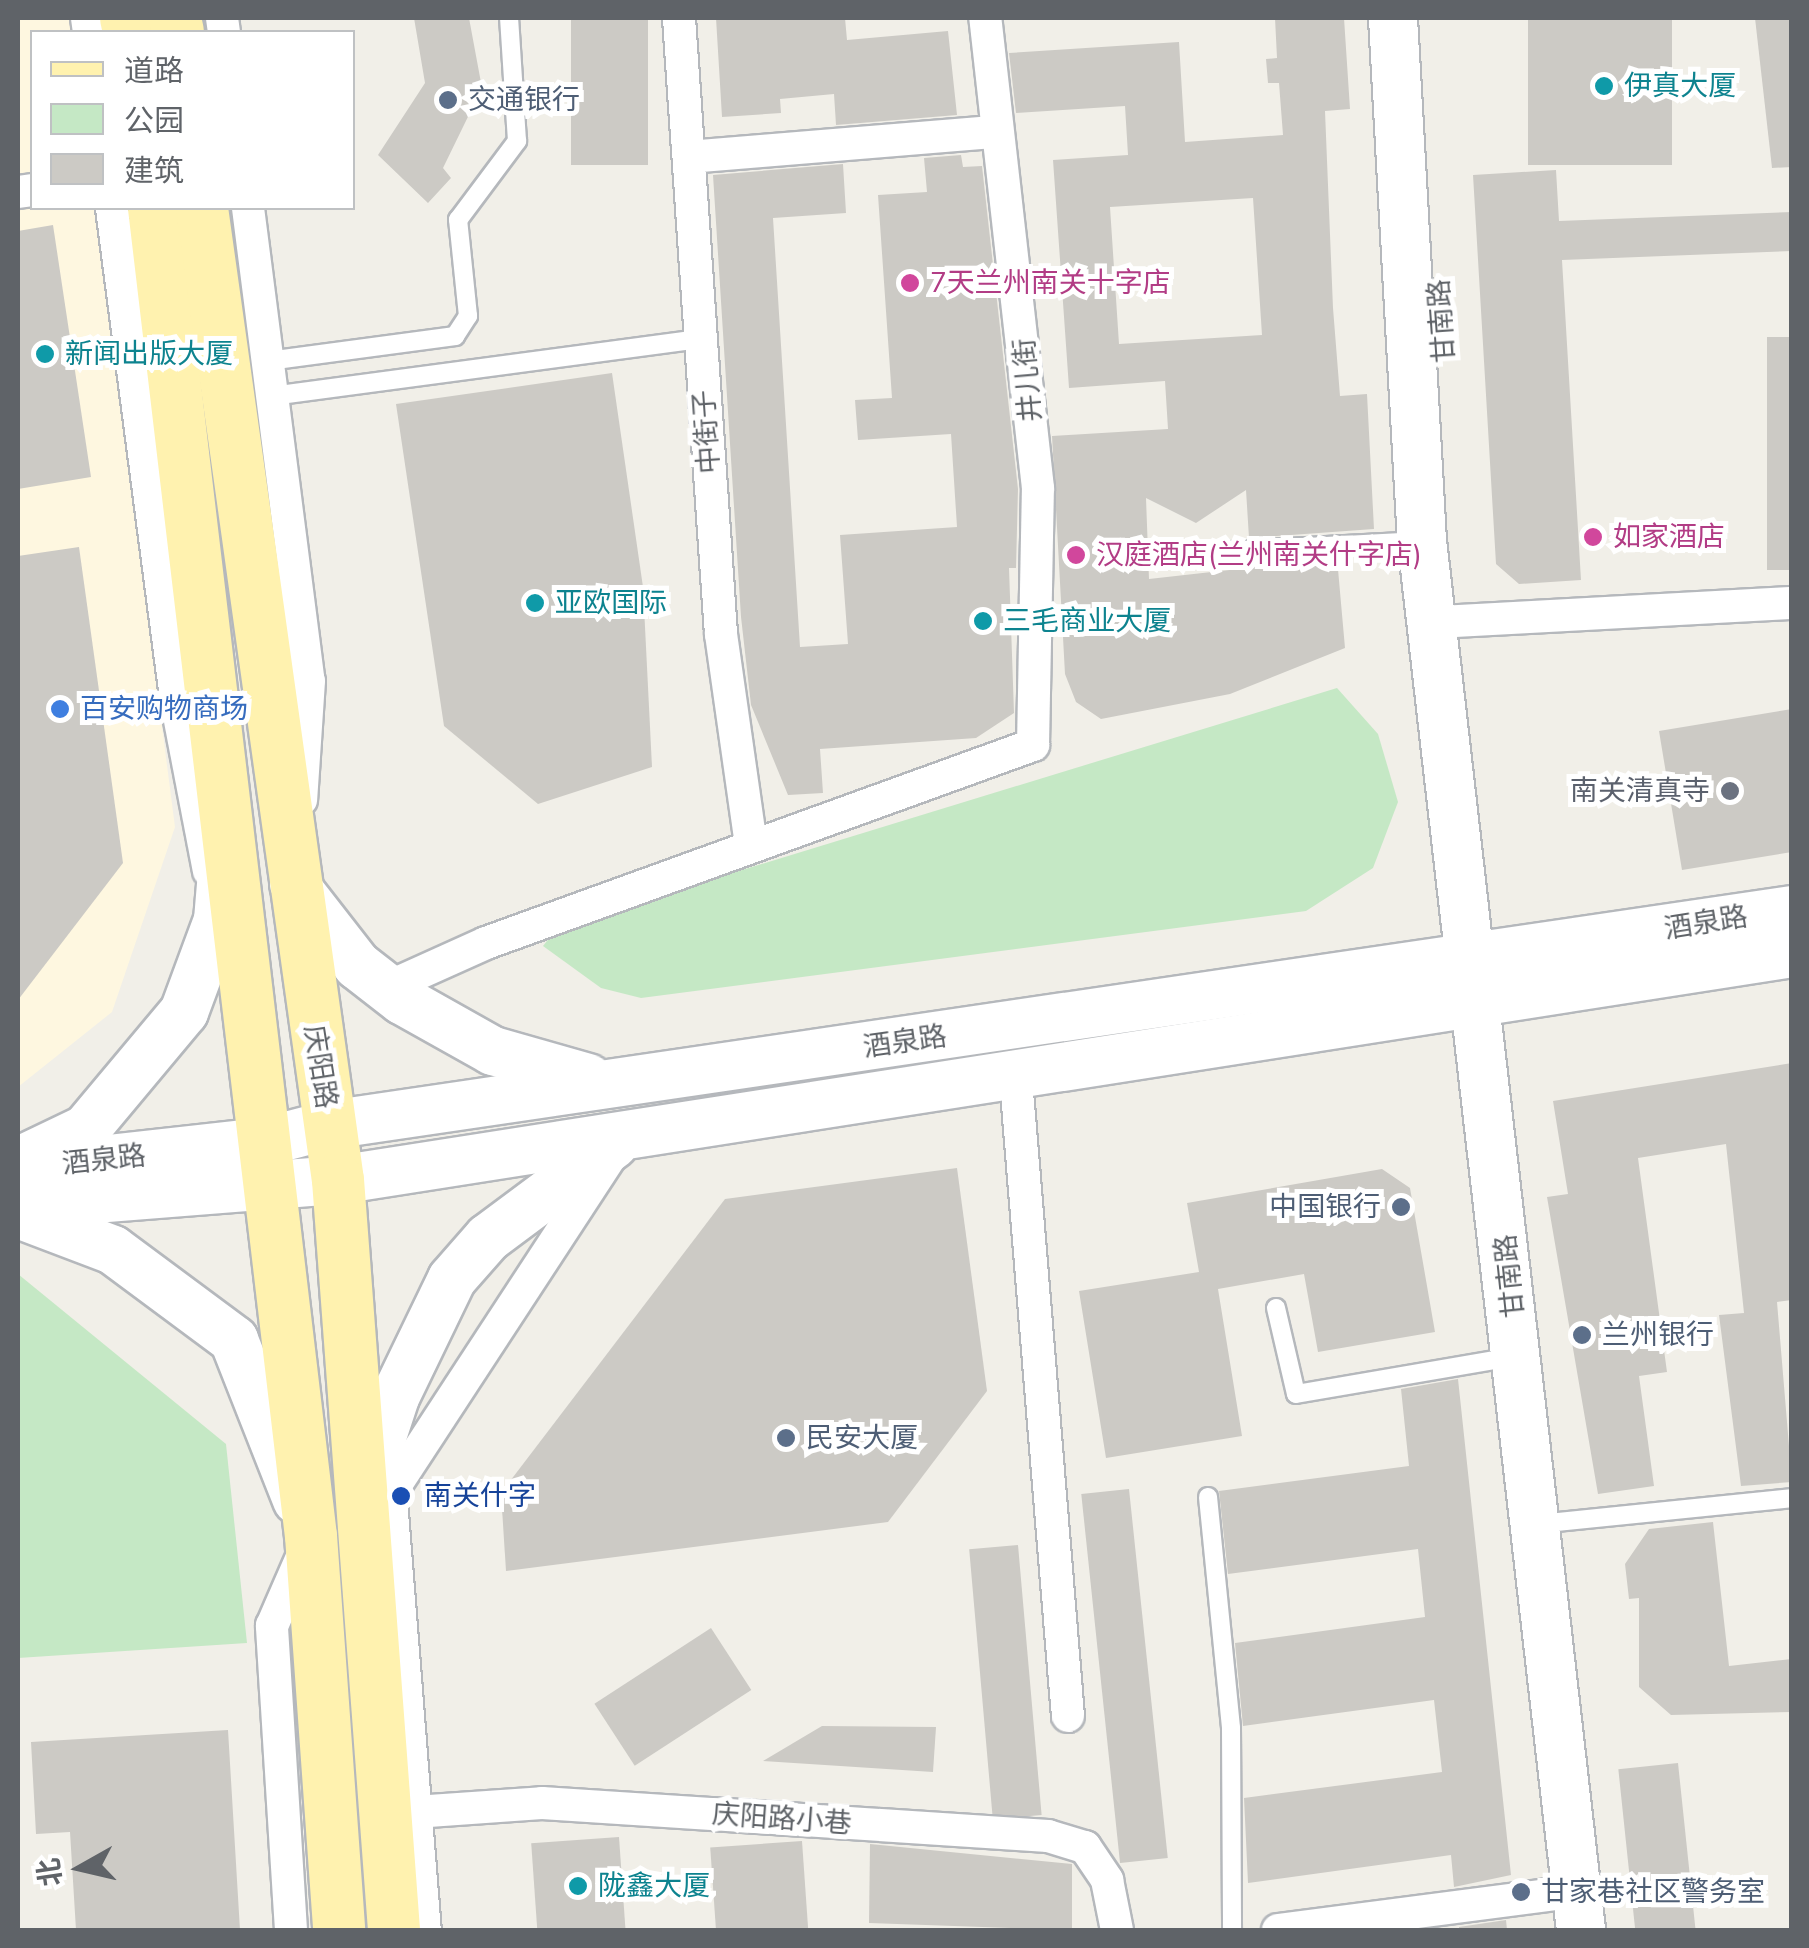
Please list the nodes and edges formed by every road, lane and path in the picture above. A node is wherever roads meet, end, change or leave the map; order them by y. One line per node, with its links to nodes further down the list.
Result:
1 (510, 18): 13 (lane)
2 (679, 18): 7 (street, 中街子)
3 (985, 18): 6 (street, 井儿街)
4 (1393, 18): 15 (main road, 甘南路)
5 (1423, 18): 18 (main road, 甘南路)
6 (995, 132): 7 (street); 20 (street, 井儿街)
7 (689, 157): 12 (street, 中街子)
8 (112, 210): 23 (street)
9 (154, 210): 19 (main road)
10 (202, 210): 21 (main road, 庆阳路)
11 (248, 210): 13 (street)
12 (701, 339): 14 (lane); 20 (street, 中街子)
13 (268, 361): 14 (street)
14 (272, 396): 21 (street)
15 (1422, 541): 16 (lane); 18 (main road, 甘南路)
16 (1173, 554)
17 (1792, 603): 18 (street)
18 (1438, 622): 25 (main road, 甘南路)
19 (228, 798): 23 (main road); 32 (main road)
20 (751, 845): 26 (street)
21 (290, 879): 26 (main road); 29 (main road, 庆阳路)
22 (1792, 910): 25 (main road, 酒泉路)
23 (218, 920): 31 (main road)
24 (1792, 953): 25 (main road, 酒泉路)
25 (1474, 980): 27 (main road, 酒泉路); 28 (main road, 酒泉路); 38 (main road, 甘南路)
26 (386, 988): 28 (main road)
27 (1016, 1080): 30 (main road, 酒泉路); 44 (street)
28 (621, 1084): 29 (main road, 酒泉路)
29 (329, 1125): 32 (main road, 酒泉路); 34 (main road, 庆阳路)
30 (622, 1138): 34 (main road, 酒泉路); 39 (street); 39 (main road)
31 (18, 1160)
32 (268, 1165): 33 (main road, 酒泉路); 34 (main road, 酒泉路); 35 (main road, 酒泉路); 43 (main road)
33 (18, 1169)
34 (338, 1180): 39 (main road, 庆阳路)
35 (18, 1205)
36 (18, 1214): 43 (main road)
37 (1276, 1308): 38 (lane)
38 (1518, 1356): 42 (main road, 甘南路)
39 (377, 1494): 45 (main road, 庆阳路)
40 (1208, 1497): 52 (lane)
41 (1792, 1498): 42 (lane)
42 (1538, 1524): 46 (main road, 甘南路)
43 (311, 1536): 47 (street); 48 (main road)
44 (1068, 1716)
45 (400, 1813): 49 (main road, 庆阳路); 50 (street); 51 (street, 庆阳路小巷)
46 (1579, 1911): 53 (street)
47 (291, 1930)
48 (339, 1930)
49 (394, 1930)
50 (426, 1930)
51 (1117, 1930)
52 (1232, 1930)
53 (1278, 1930)

